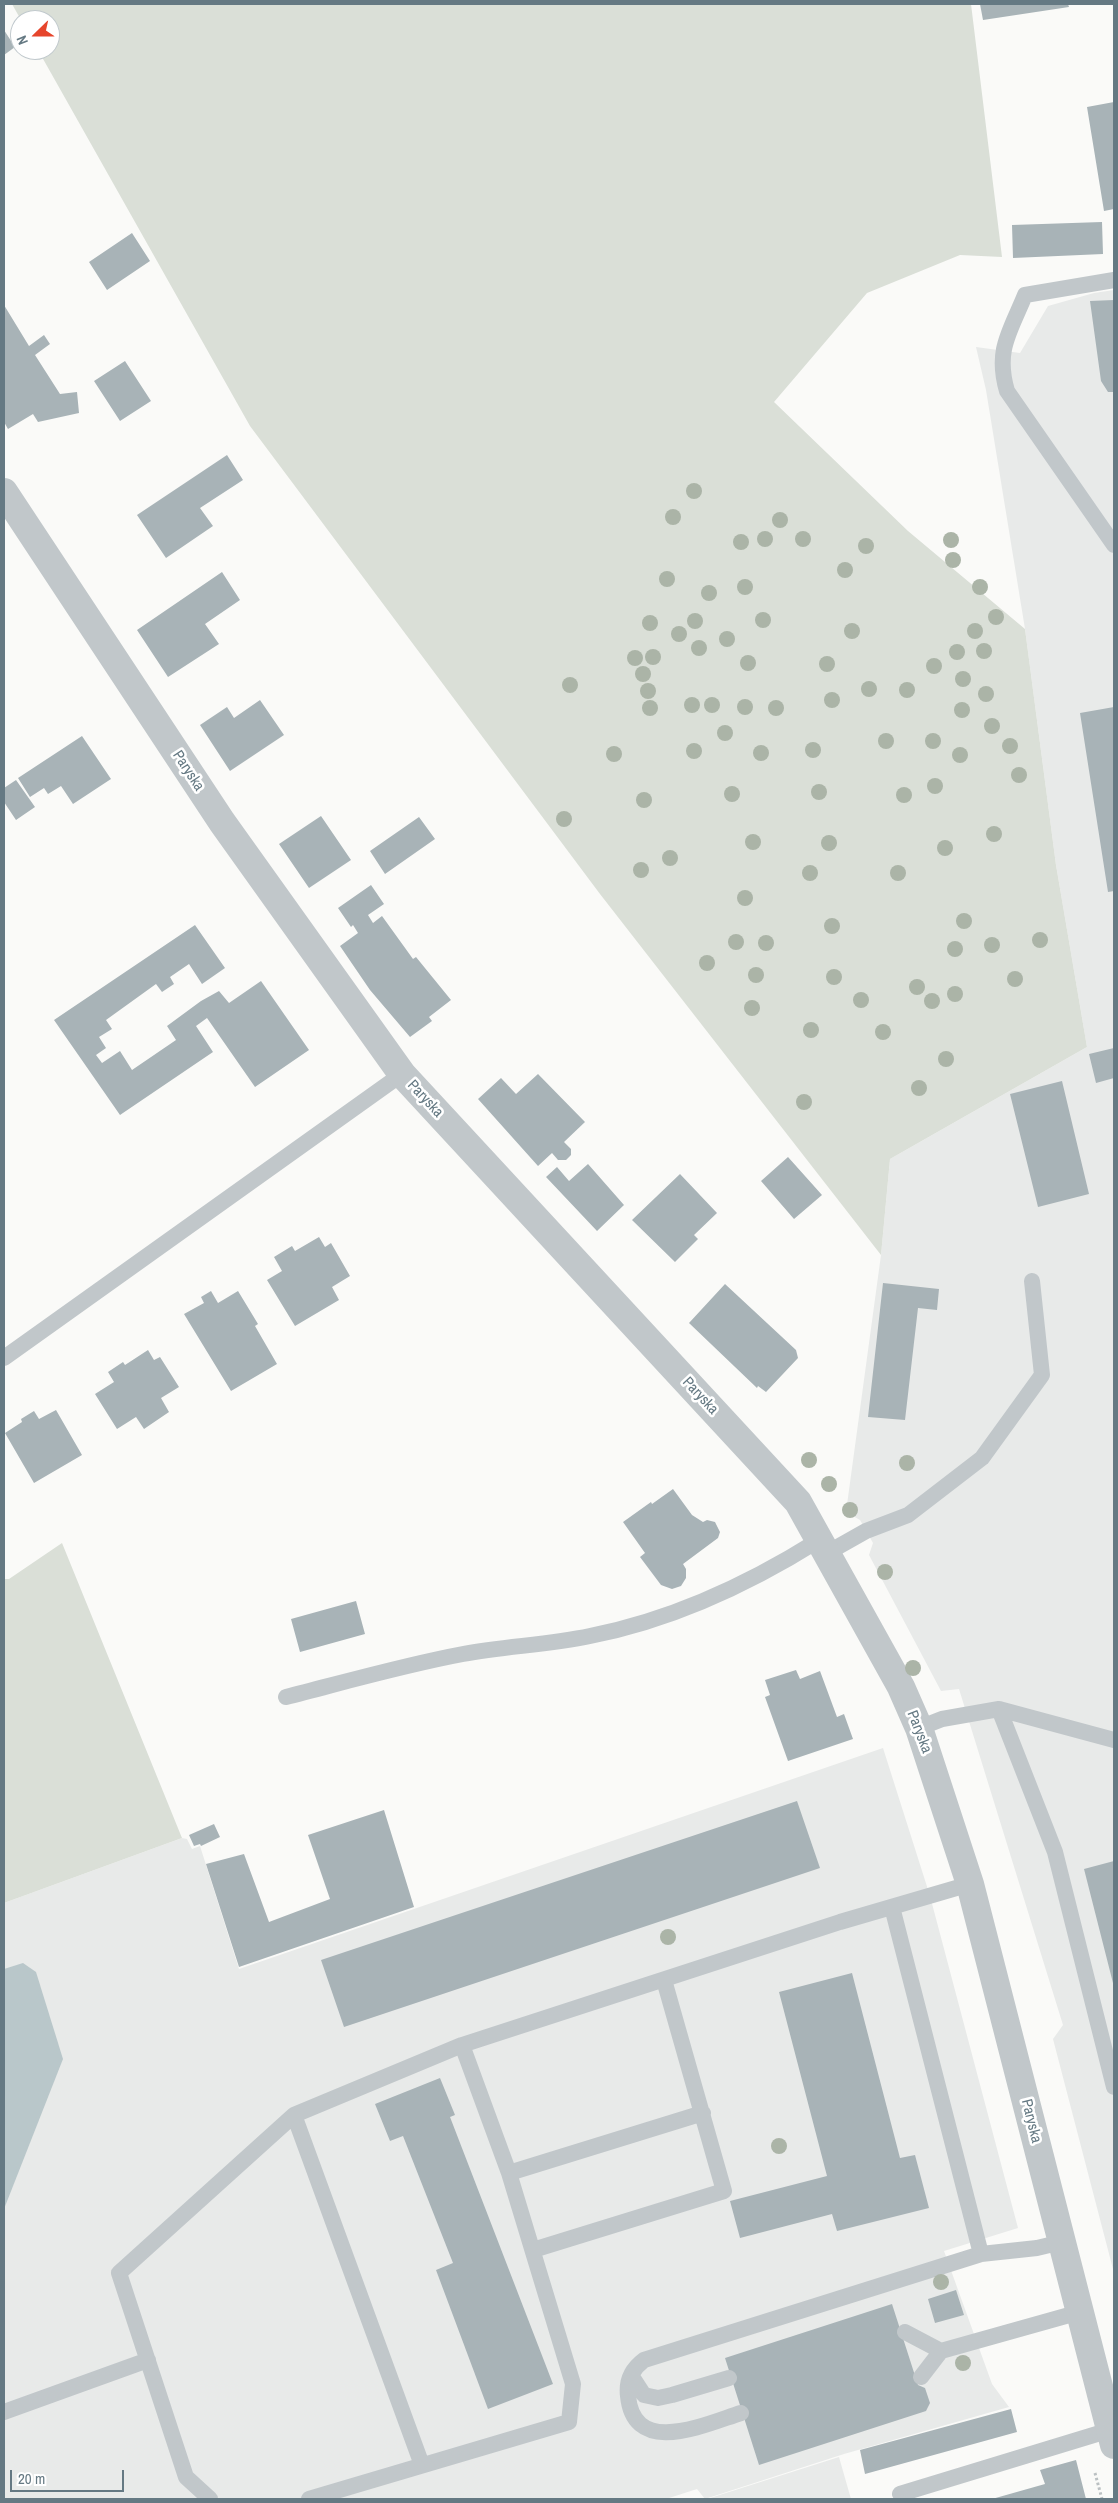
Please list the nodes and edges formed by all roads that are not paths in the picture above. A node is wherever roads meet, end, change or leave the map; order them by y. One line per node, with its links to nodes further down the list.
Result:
1 (1114, 280): 3 (lane)
2 (4, 492): 4 (street, Paryska)
3 (1114, 545)
4 (402, 1074): 6 (lane); 7 (street, Paryska)
5 (1032, 1281): 7 (lane)
6 (4, 1358)
7 (823, 1547): 8 (lane); 10 (street, Paryska)
8 (286, 1697)
9 (999, 1709): 10 (lane); 11 (lane); 16 (lane)
10 (919, 1728): 12 (street, Paryska)
11 (1114, 1740)
12 (970, 1884): 13 (lane); 20 (street, Paryska)
13 (892, 1907): 14 (lane); 22 (lane)
14 (664, 1980): 15 (lane); 17 (lane)
15 (462, 2045): 18 (lane); 19 (lane)
16 (1114, 2087)
17 (703, 2112): 19 (lane); 21 (lane)
18 (294, 2115): 26 (lane); 33 (lane)
19 (509, 2173): 21 (lane)
20 (1062, 2242): 22 (lane); 23 (street, Paryska)
21 (533, 2250): 33 (lane)
22 (981, 2254): 27 (lane)
23 (1080, 2312): 25 (lane); 32 (street, Paryska)
24 (905, 2332): 25 (lane)
25 (941, 2351): 28 (lane)
26 (148, 2360): 30 (lane); 35 (lane)
27 (631, 2375): 29 (lane); 31 (lane)
28 (921, 2377)
29 (729, 2378)
30 (4, 2412)
31 (741, 2413)
32 (1103, 2437): 34 (lane)
33 (422, 2465): 36 (lane)
34 (900, 2494)
35 (210, 2499)
36 (309, 2499)

